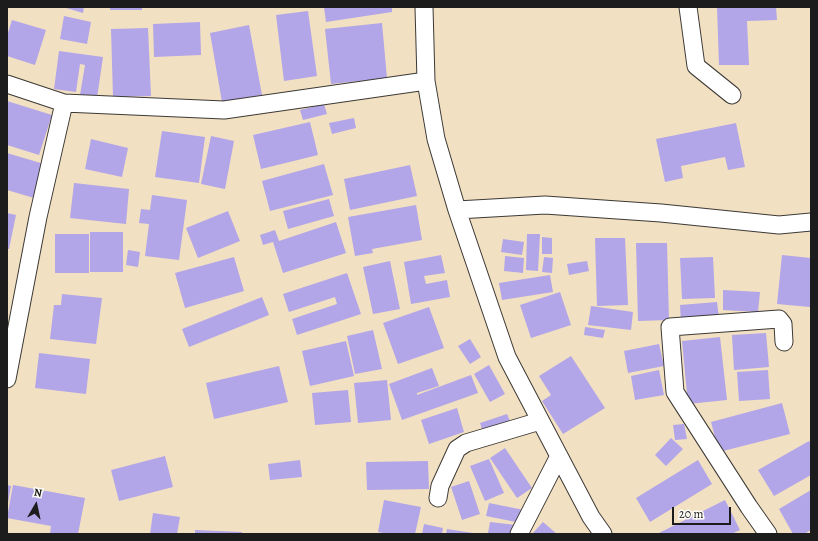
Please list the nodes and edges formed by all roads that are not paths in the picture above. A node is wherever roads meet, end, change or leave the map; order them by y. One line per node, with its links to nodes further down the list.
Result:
1 (424, 7): 3 (street)
2 (688, 7): 5 (street)
3 (426, 81): 6 (street); 7 (street)
4 (7, 84): 6 (street)
5 (732, 94)
6 (64, 103): 10 (street)
7 (457, 210): 8 (street); 11 (street)
8 (811, 222)
9 (784, 342): 16 (street)
10 (7, 379)
11 (540, 421): 12 (street); 13 (street)
12 (559, 456): 14 (street); 15 (street)
13 (438, 498)
14 (519, 534)
15 (603, 534)
16 (768, 534)

